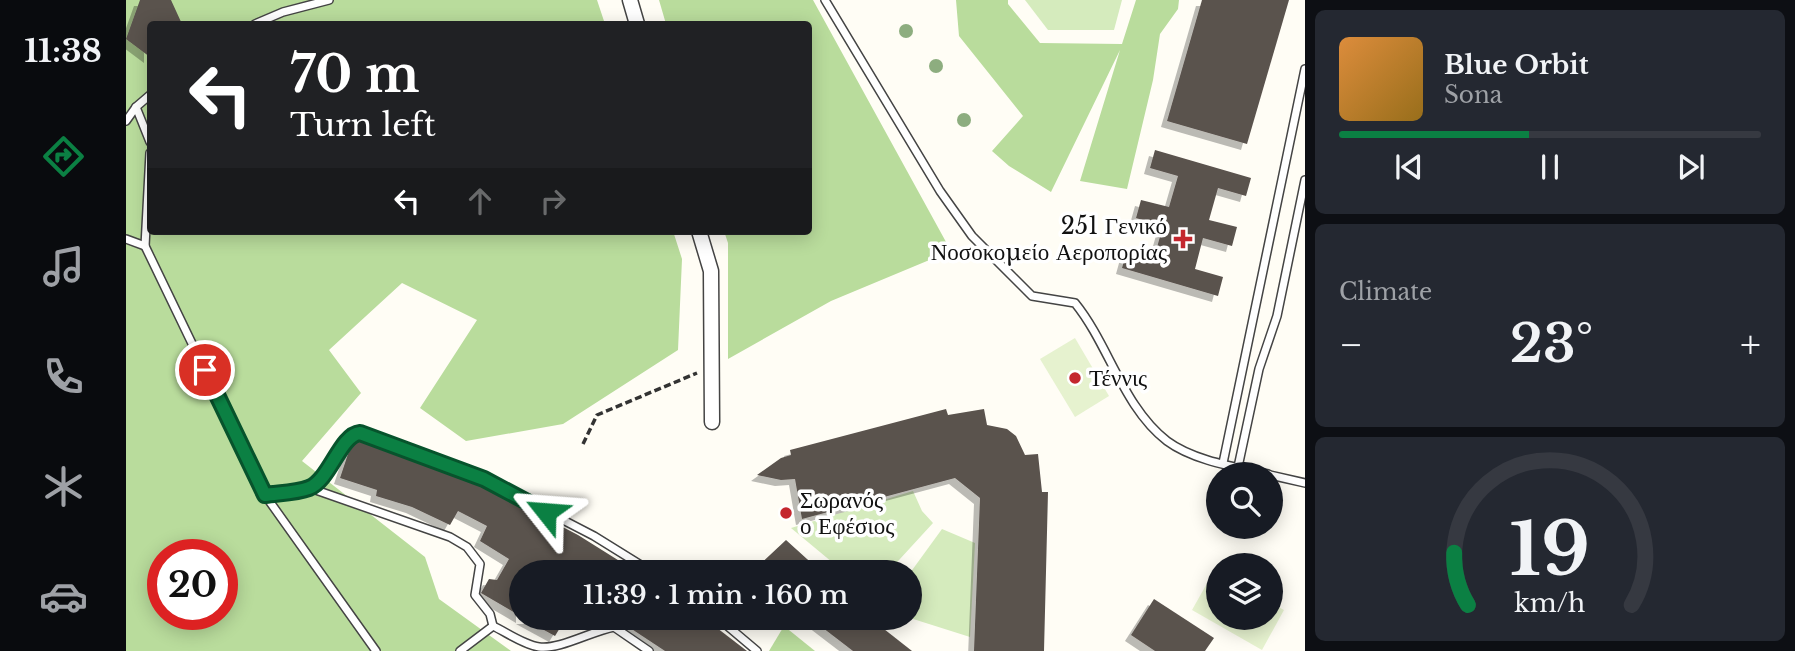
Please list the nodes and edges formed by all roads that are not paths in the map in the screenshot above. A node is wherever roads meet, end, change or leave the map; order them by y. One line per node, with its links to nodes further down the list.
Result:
1 (329, 0): 4 (lane)
2 (629, 0): 5 (street)
3 (825, 0): 18 (lane)
4 (262, 21)
5 (636, 21)
6 (1305, 69): 19 (lane)
7 (147, 97): 8 (lane)
8 (135, 107): 9 (lane); 10 (lane)
9 (126, 121)
10 (147, 135)
11 (1305, 180): 13 (lane)
12 (147, 209): 16 (lane)
13 (1301, 216): 20 (lane)
14 (700, 235): 17 (street)
15 (126, 239): 16 (lane)
16 (145, 246): 24 (lane)
17 (712, 422)
18 (1219, 462)
19 (1223, 462)
20 (1239, 462)
21 (1283, 478): 22 (lane)
22 (1305, 483)
23 (310, 488): 24 (lane); 25 (lane); 26 (lane)
24 (265, 495): 28 (lane)
25 (632, 560)
26 (493, 626): 29 (lane); 30 (lane)
27 (732, 630): 31 (lane)
28 (376, 651)
29 (460, 651)
30 (649, 651)
31 (757, 651)

